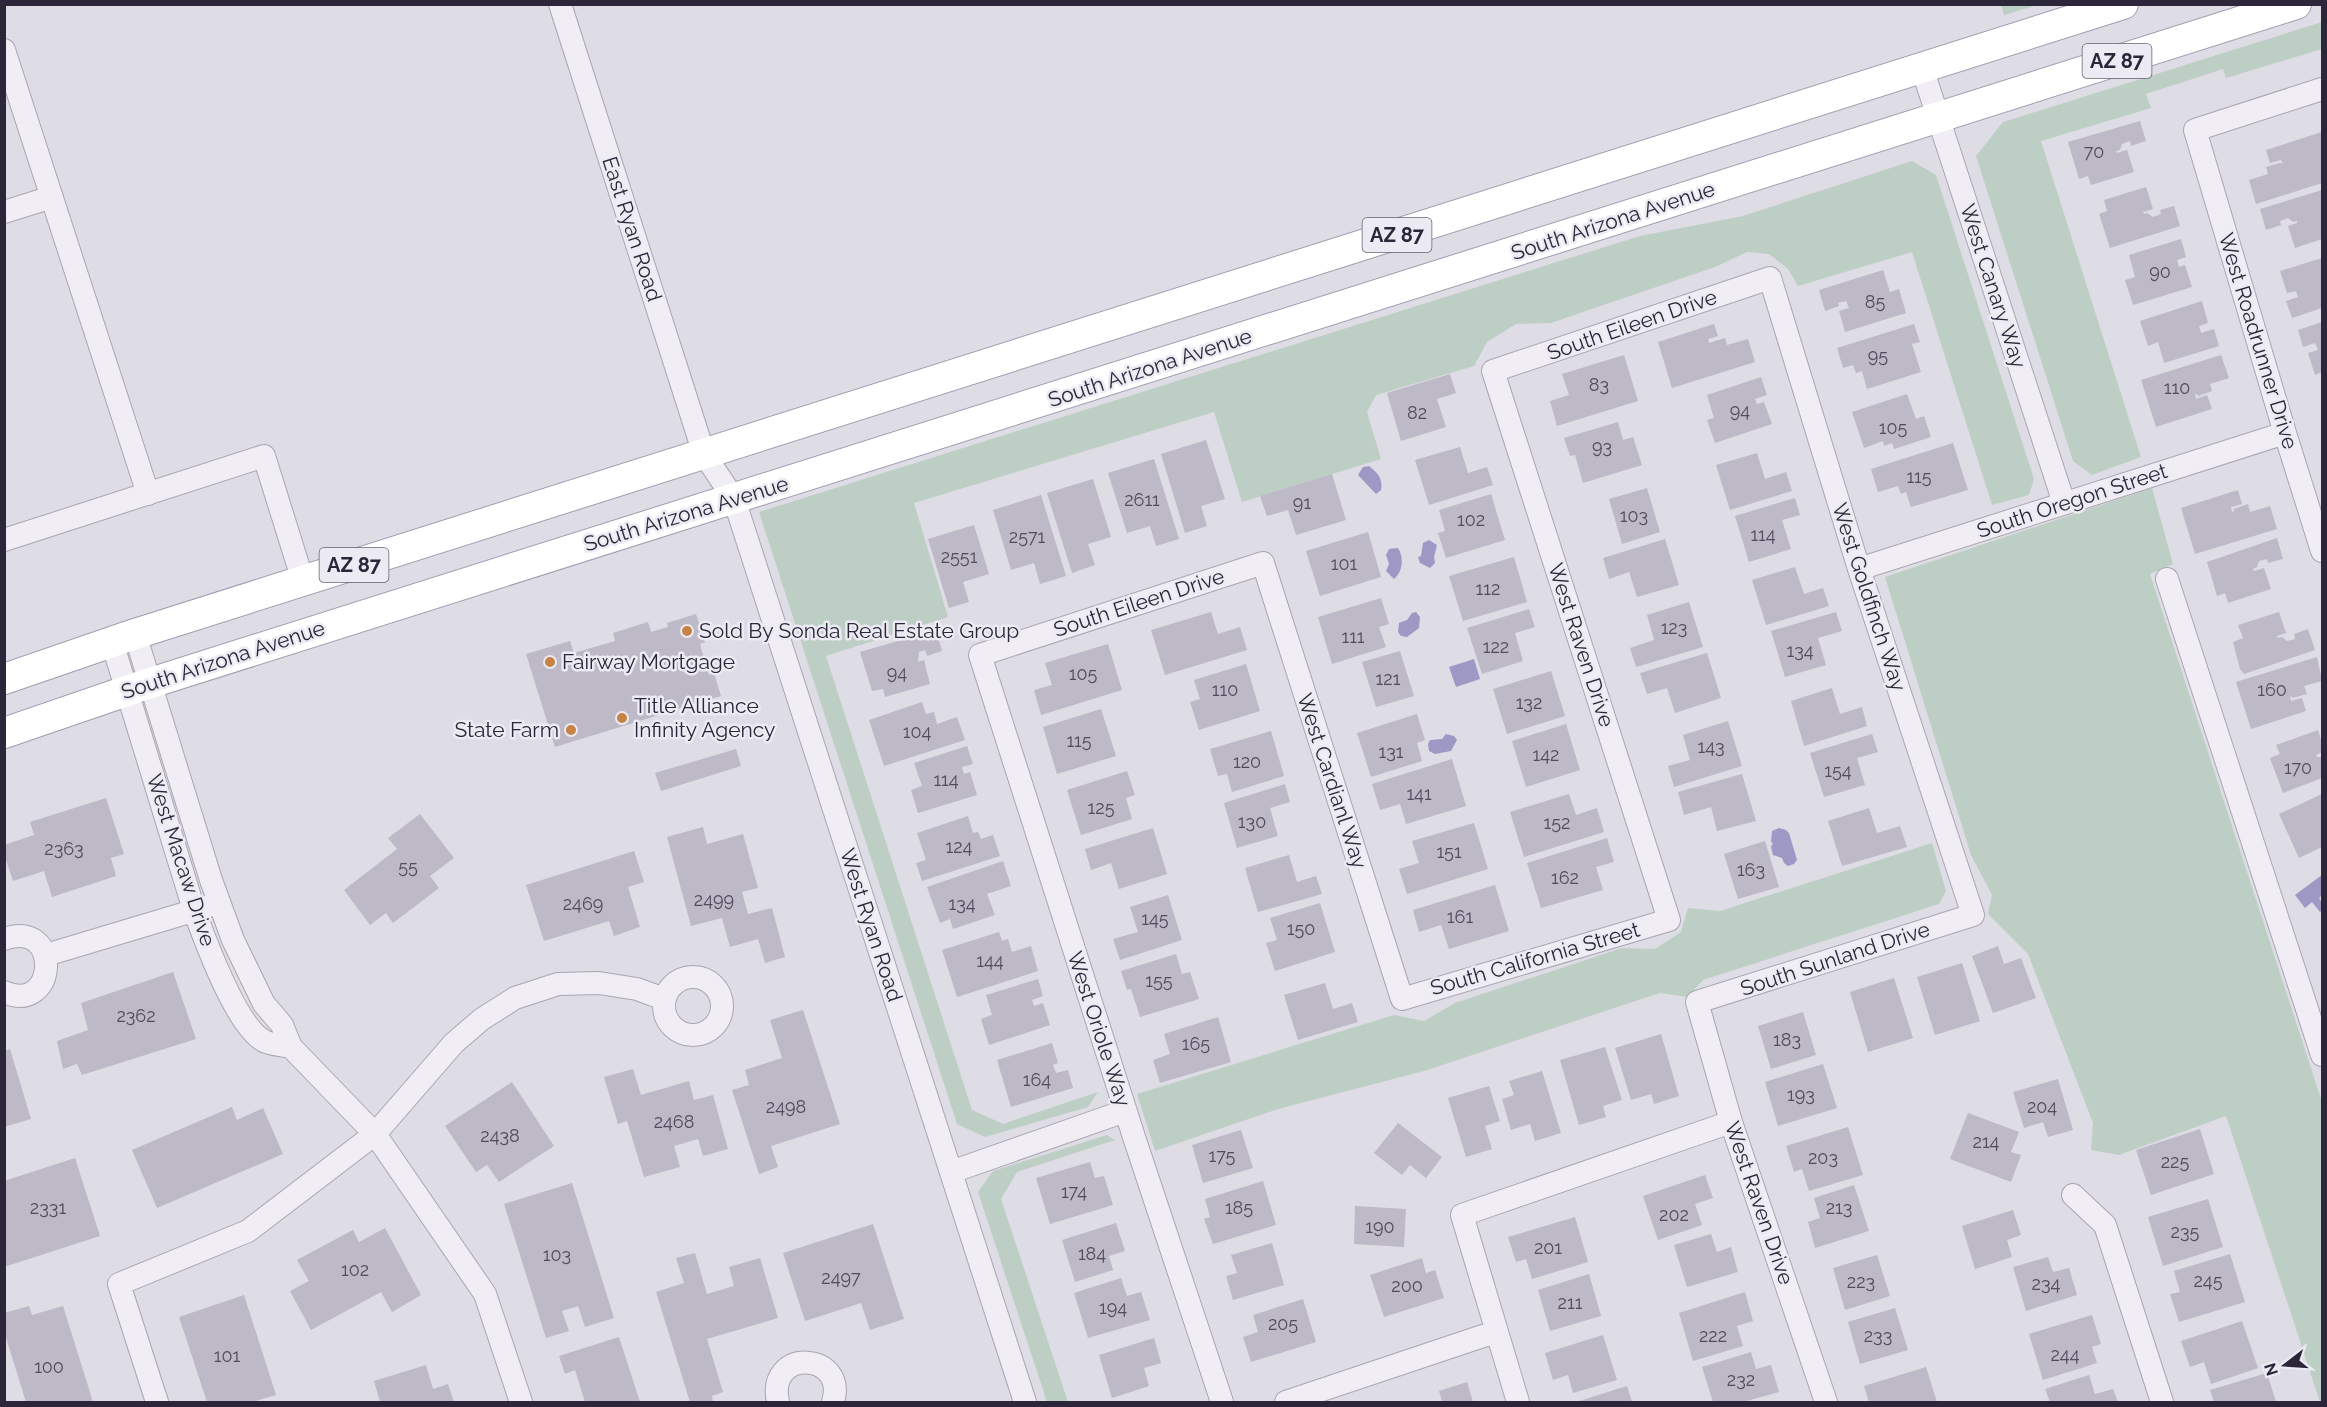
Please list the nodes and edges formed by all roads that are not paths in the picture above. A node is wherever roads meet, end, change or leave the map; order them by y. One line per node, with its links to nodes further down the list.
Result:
1 (560, 4): 13 (street, East Ryan Road)
2 (2123, 4): 5 (main road, AZ 87)
3 (2296, 4): 7 (main road, South Arizona Avenue / AZ 87)
4 (4, 50): 8 (street)
5 (1922, 68): 7 (street, West Canary Way); 13 (main road, AZ 87)
6 (2322, 89): 12 (street, West Roadrunner Drive)
7 (1938, 118): 15 (main road, South Arizona Avenue / AZ 87); 16 (street, West Canary Way)
8 (52, 197): 9 (street); 14 (street)
9 (4, 212)
10 (1770, 278): 11 (street, South Eileen Drive); 20 (street, West Goldfinch Way)
11 (1493, 371): 33 (street, West Raven Drive)
12 (2285, 433): 16 (street, South Oregon Street); 18 (street, West Roadrunner Drive)
13 (704, 454): 15 (street, West Ryan Road); 22 (main road, AZ 87)
14 (148, 494): 17 (street); 22 (street)
15 (734, 499): 26 (main road, South Arizona Avenue / AZ 87); 45 (street, West Ryan Road)
16 (2064, 503): 20 (street, South Oregon Street)
17 (4, 540)
18 (2322, 551)
19 (1263, 563): 24 (street, South Eileen Drive); 38 (street, West Cardianl Way)
20 (1859, 569): 32 (street, West Goldfinch Way)
21 (2167, 579): 41 (street)
22 (303, 581): 23 (main road, AZ 87)
23 (124, 638): 25 (main road, AZ 87); 26 (street, West Macaw Drive)
24 (980, 655): 42 (street, West Oriole Way)
25 (4, 679)
26 (139, 686): 27 (main road, South Arizona Avenue / AZ 87); 28 (street, West Macaw Drive); 29 (street, West Macaw Drive)
27 (4, 733)
28 (183, 787): 29 (street); 30 (street, West Macaw Drive)
29 (159, 795): 31 (street, West Macaw Drive)
30 (219, 903): 31 (street); 40 (street, West Macaw Drive)
31 (194, 910): 35 (street); 40 (street, West Macaw Drive)
32 (1973, 915): 39 (street, South Sunland Drive)
33 (1669, 920): 38 (street, South California Street)
34 (4, 939): 35 (street)
35 (46, 955): 36 (street)
36 (4, 992)
37 (664, 999): 44 (street)
38 (1401, 999)
39 (1697, 1002): 43 (street, West Raven Drive)
40 (291, 1047): 44 (street, West Macaw Drive)
41 (2322, 1055)
42 (1125, 1111): 45 (street); 53 (street, West Oriole Way)
43 (1731, 1122): 47 (street); 56 (street, West Raven Drive)
44 (375, 1134): 48 (street); 49 (street, West Macaw Drive)
45 (951, 1172): 52 (street, West Ryan Road)
46 (2073, 1195): 57 (street)
47 (1495, 1332): 54 (street); 55 (street)
48 (157, 1402)
49 (522, 1402)
50 (778, 1402): 51 (street)
51 (833, 1402)
52 (1025, 1402)
53 (1222, 1402)
54 (1286, 1402)
55 (1518, 1402)
56 (1826, 1402)
57 (2162, 1402)

